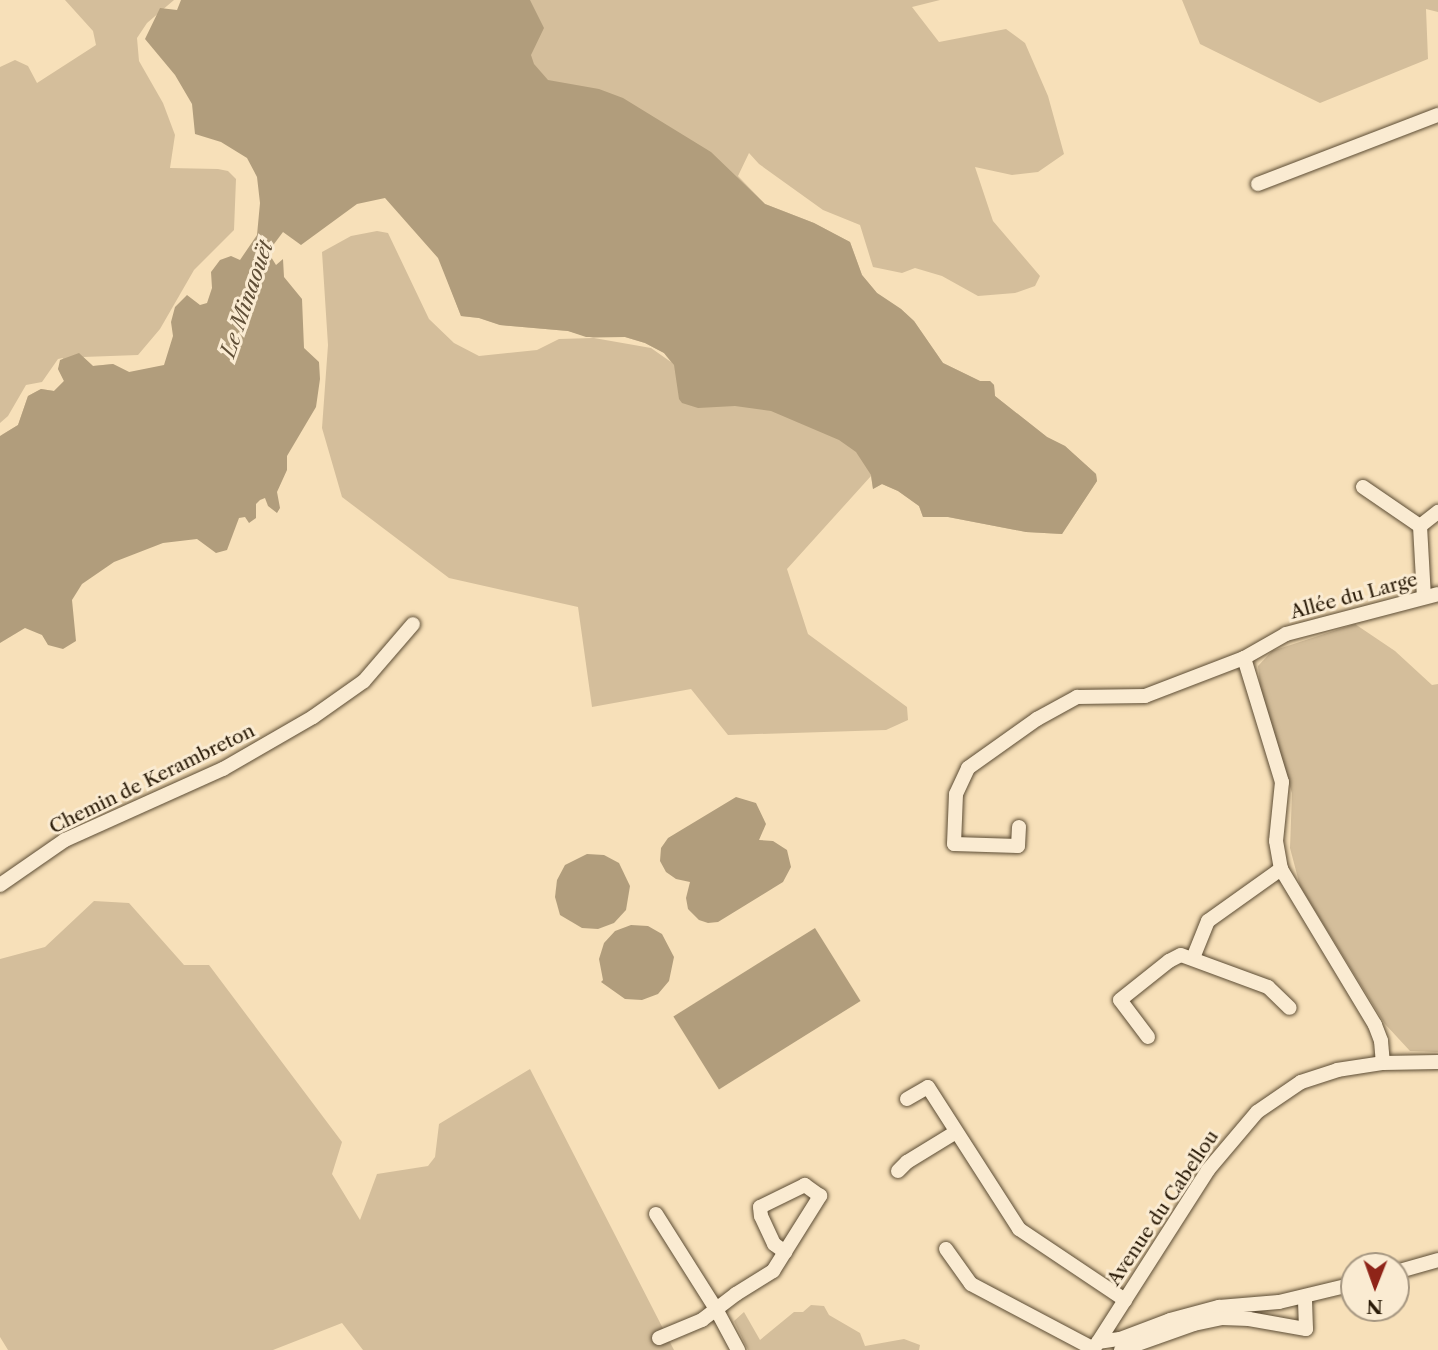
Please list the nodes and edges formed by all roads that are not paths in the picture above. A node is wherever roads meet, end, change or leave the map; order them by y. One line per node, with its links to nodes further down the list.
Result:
1 (1438, 115): 2 (street)
2 (1258, 184)
3 (1363, 487): 5 (street)
4 (1438, 513): 5 (street)
5 (1420, 526): 6 (street)
6 (1431, 595): 8 (street, Allée du Large)
7 (413, 624): 11 (street, Chemin de Kerambreton)
8 (1244, 658): 9 (street, Allée du Large); 10 (street)
9 (1019, 827)
10 (1281, 869): 12 (street); 16 (street)
11 (0, 885)
12 (1193, 958): 13 (street); 14 (street)
13 (1290, 1008)
14 (1147, 1037)
15 (1438, 1062): 16 (street, Avenue du Cabellou)
16 (1383, 1063): 27 (street, Avenue du Cabellou)
17 (907, 1099): 18 (street)
18 (956, 1132): 19 (street); 27 (street)
19 (898, 1171)
20 (656, 1214): 28 (street)
21 (946, 1249): 30 (street)
22 (785, 1252): 22 (street); 28 (street)
23 (1438, 1260): 24 (street)
24 (1410, 1268)
25 (1340, 1288): 26 (street)
26 (1305, 1297): 30 (street); 32 (street)
27 (1125, 1300): 30 (street, Avenue du Cabellou)
28 (716, 1309): 29 (street); 31 (street)
29 (659, 1338)
30 (1095, 1347): 32 (street)
31 (737, 1350)
32 (1119, 1350)

